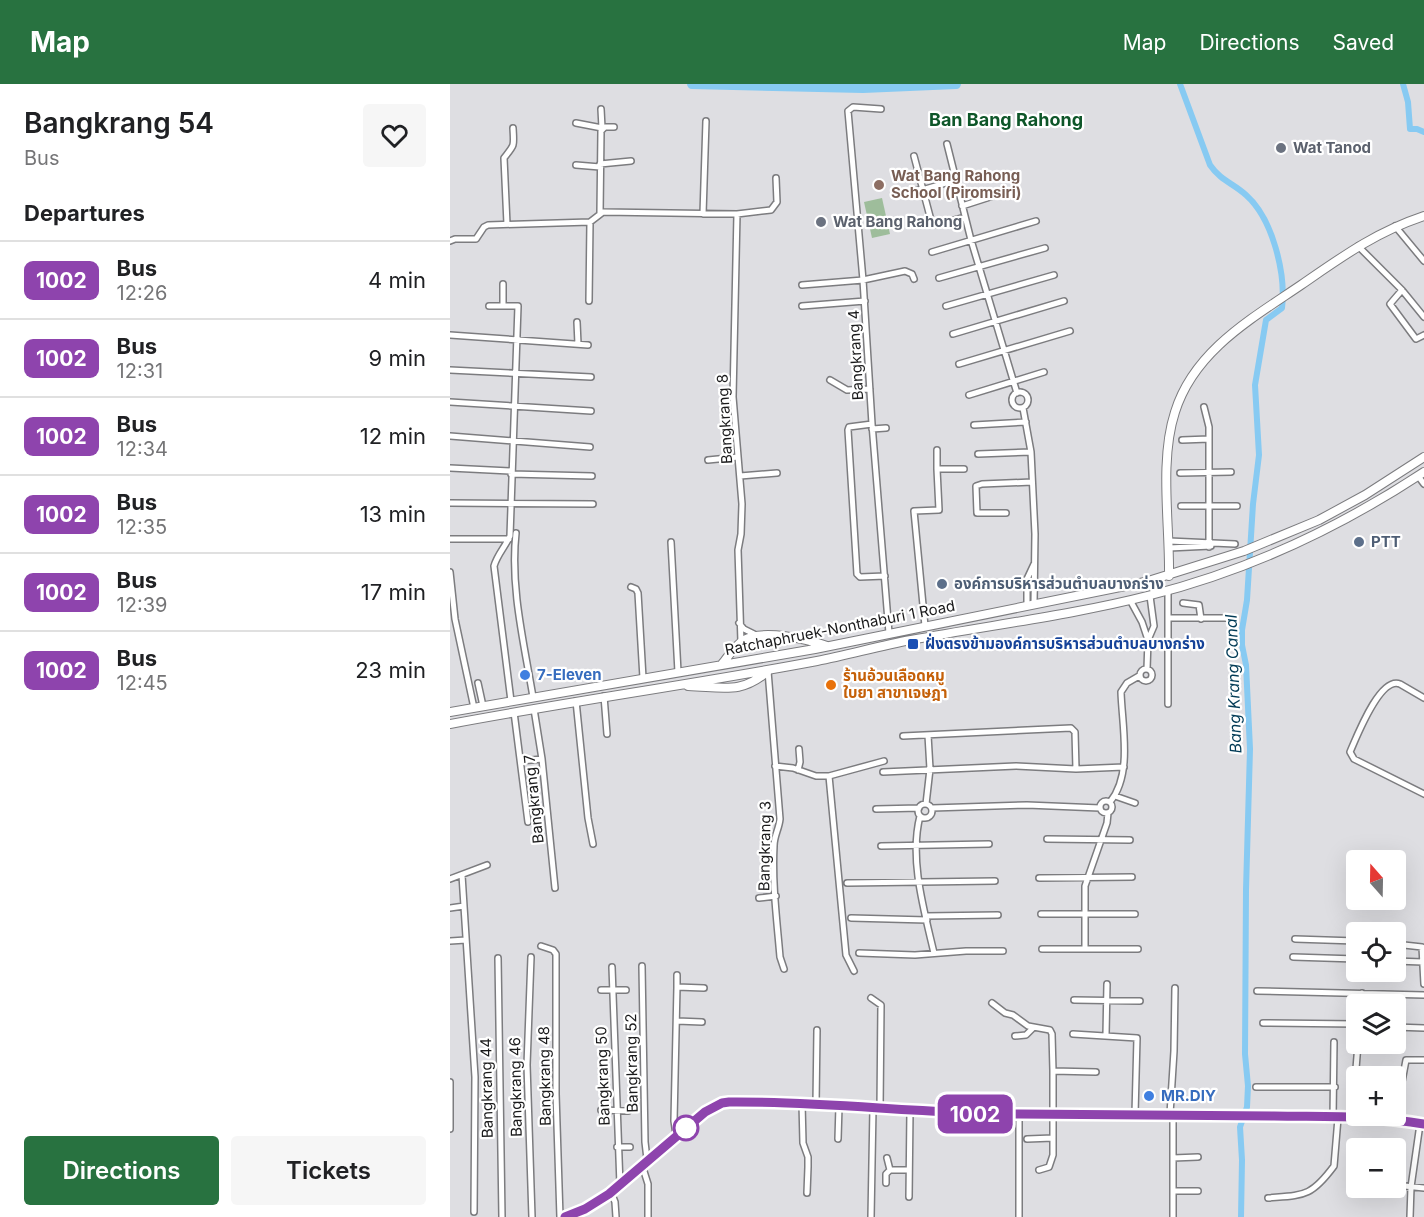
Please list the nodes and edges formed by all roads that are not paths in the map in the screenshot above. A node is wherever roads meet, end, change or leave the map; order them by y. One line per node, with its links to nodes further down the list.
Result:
1 (601, 109): 7 (street)
2 (881, 109): 38 (street, Bangkrang 4)
3 (706, 121): 20 (street)
4 (576, 123): 7 (street)
5 (614, 127): 7 (street)
6 (513, 128): 26 (street)
7 (602, 128): 12 (street)
8 (947, 144): 14 (street)
9 (914, 156): 15 (street)
10 (631, 162): 12 (street)
11 (576, 165): 12 (street)
12 (600, 166): 19 (street)
13 (776, 178): 21 (street)
14 (956, 180): 15 (street); 18 (street)
15 (922, 190): 16 (street); 23 (street)
16 (907, 193)
17 (993, 196): 18 (street)
18 (962, 206): 23 (street)
19 (600, 213): 20 (street); 25 (street)
20 (704, 214): 21 (street)
21 (737, 214): 88 (street, Bangkrang 8)
22 (1424, 216): 27 (main road)
23 (965, 217): 28 (street)
24 (1036, 221): 28 (street)
25 (590, 222): 26 (street); 43 (street)
26 (507, 224): 29 (street)
27 (1395, 226): 30 (main road); 33 (street)
28 (971, 240): 32 (street); 34 (street)
29 (450, 241)
30 (1358, 246): 41 (street); 115 (main road)
31 (1045, 248): 34 (street)
32 (932, 252)
33 (1424, 261)
34 (979, 267): 36 (street); 42 (street)
35 (1054, 274): 42 (street)
36 (939, 278)
37 (914, 279): 38 (street)
38 (863, 280): 40 (street); 44 (street, Bangkrang 4)
39 (503, 284): 47 (street)
40 (802, 285)
41 (1402, 290): 50 (street); 56 (street)
42 (987, 294): 49 (street); 52 (street)
43 (589, 301)
44 (865, 301): 48 (street); 68 (street, Bangkrang 4)
45 (1064, 301): 52 (street)
46 (489, 306): 47 (street)
47 (503, 306): 57 (street)
48 (802, 306)
49 (946, 306)
50 (1424, 316)
51 (577, 322): 58 (street)
52 (995, 322): 54 (street); 60 (street)
53 (1070, 331): 60 (street)
54 (953, 334)
55 (450, 335): 57 (street)
56 (1424, 335)
57 (517, 340): 58 (street); 64 (street)
58 (578, 344): 59 (street)
59 (588, 345)
60 (1003, 351): 61 (street); 67 (street)
61 (959, 364)
62 (450, 370): 64 (street)
63 (1044, 372): 67 (street)
64 (516, 373): 65 (street); 72 (street)
65 (591, 377)
66 (830, 380): 68 (street)
67 (1013, 381): 69 (street); 70 (street)
68 (870, 389): 78 (street, Bangkrang 4)
69 (1017, 393): 74 (street); 74 (street)
70 (969, 395)
71 (450, 402): 72 (street)
72 (514, 406): 75 (street); 83 (street)
73 (1204, 407): 81 (street)
74 (1023, 408): 76 (street)
75 (591, 411)
76 (1026, 422): 77 (street); 86 (street)
77 (974, 425)
78 (872, 426): 79 (street); 119 (street, Bangkrang 4); 119 (street)
79 (886, 428)
80 (450, 436): 83 (street)
81 (1209, 439): 82 (street); 94 (street)
82 (1182, 440)
83 (513, 441): 84 (street); 96 (street)
84 (590, 447)
85 (936, 450): 92 (street)
86 (1031, 452): 87 (street); 102 (street)
87 (978, 454)
88 (738, 457): 90 (street); 101 (street, Bangkrang 8)
89 (1424, 457): 120 (main road, Ratchaphruek-Nonthaburi 1 Road)
90 (708, 460)
91 (450, 468): 96 (street)
92 (937, 469): 93 (street); 133 (street)
93 (964, 469)
94 (1208, 472): 95 (street); 98 (street); 108 (street)
95 (1231, 472)
96 (512, 473): 100 (street); 105 (street)
97 (777, 473): 101 (street)
98 (1180, 473)
99 (1421, 474): 103 (street); 122 (main road, Ratchaphruek-Nonthaburi 1 Road)
100 (592, 476)
101 (740, 476): 132 (street, Bangkrang 8)
102 (1032, 482): 110 (street); 126 (street)
103 (1424, 484)
104 (450, 503): 105 (street)
105 (510, 503): 106 (street); 112 (street)
106 (593, 504)
107 (1181, 506): 108 (street)
108 (1209, 506): 109 (street); 116 (street)
109 (1237, 506)
110 (1006, 513)
111 (516, 533): 150 (street)
112 (508, 538): 113 (street); 152 (street)
113 (450, 539)
114 (671, 542): 142 (street)
115 (1169, 544): 116 (street); 120 (main road)
116 (1209, 544): 117 (street)
117 (1236, 544)
118 (450, 572): 155 (street)
119 (885, 576): 134 (street, Bangkrang 4)
120 (1169, 576): 126 (main road, Ratchaphruek-Nonthaburi 1 Road)
121 (631, 587): 144 (street)
122 (1168, 590): 123 (main road, Ratchaphruek-Nonthaburi 1 Road); 129 (street)
123 (1150, 596): 124 (main road, Ratchaphruek-Nonthaburi 1 Road); 127 (street)
124 (1130, 600): 128 (street); 141 (main road, Ratchaphruek-Nonthaburi 1 Road)
125 (1184, 603): 131 (street)
126 (1030, 605): 133 (main road, Ratchaphruek-Nonthaburi 1 Road)
127 (1151, 610): 128 (street); 136 (street)
128 (1139, 615): 136 (street)
129 (1168, 618): 131 (street); 154 (street)
130 (1228, 618): 131 (street)
131 (1201, 619)
132 (738, 622): 135 (street); 137 (street, Bangkrang 8)
133 (925, 626): 134 (main road, Ratchaphruek-Nonthaburi 1 Road)
134 (889, 633): 138 (main road, Ratchaphruek-Nonthaburi 1 Road)
135 (758, 636): 137 (main road); 138 (main road)
136 (1148, 640): 140 (street)
137 (741, 642): 139 (main road)
138 (827, 646): 139 (main road, Ratchaphruek-Nonthaburi 1 Road)
139 (722, 664): 142 (main road, Ratchaphruek-Nonthaburi 1 Road)
140 (1147, 669): 143 (street); 143 (street)
141 (769, 670): 145 (main road); 147 (main road, Ratchaphruek-Nonthaburi 1 Road); 148 (street, Bangkrang 3)
142 (678, 672): 144 (main road, Ratchaphruek-Nonthaburi 1 Road)
143 (1139, 676): 168 (street)
144 (643, 678): 150 (main road, Ratchaphruek-Nonthaburi 1 Road)
145 (758, 679): 147 (main road); 148 (street)
146 (478, 683): 155 (street)
147 (672, 685): 149 (main road, Ratchaphruek-Nonthaburi 1 Road)
148 (769, 687): 167 (street, Bangkrang 3)
149 (604, 696): 153 (main road, Ratchaphruek-Nonthaburi 1 Road); 160 (street)
150 (533, 697): 152 (main road, Ratchaphruek-Nonthaburi 1 Road)
151 (1424, 698): 174 (street)
152 (511, 701): 155 (main road, Ratchaphruek-Nonthaburi 1 Road)
153 (576, 701): 156 (main road, Ratchaphruek-Nonthaburi 1 Road); 189 (street)
154 (1168, 704)
155 (478, 707): 157 (main road, Ratchaphruek-Nonthaburi 1 Road)
156 (534, 709): 158 (main road, Ratchaphruek-Nonthaburi 1 Road); 164 (street, Bangkrang 7)
157 (450, 712)
158 (514, 712): 159 (main road, Ratchaphruek-Nonthaburi 1 Road); 165 (street)
159 (450, 724)
160 (608, 734)
161 (928, 735): 162 (street); 169 (street); 170 (street)
162 (903, 736)
163 (799, 749): 171 (street)
164 (542, 759): 165 (street); 202 (street, Bangkrang 7)
165 (520, 761): 185 (street)
166 (884, 761): 173 (street)
167 (776, 766): 171 (street); 203 (street, Bangkrang 3)
168 (1124, 767): 170 (street); 175 (street)
169 (930, 769): 170 (street); 172 (street); 178 (street)
170 (1076, 769)
171 (798, 770): 173 (street)
172 (883, 772)
173 (829, 776): 234 (street)
174 (1424, 794)
175 (1115, 796): 176 (street); 177 (street)
176 (1110, 802): 181 (street); 183 (street)
177 (1134, 803)
178 (926, 804): 179 (street); 180 (street)
179 (918, 808): 182 (street); 184 (street)
180 (932, 808): 181 (street); 184 (street)
181 (1100, 808): 183 (street)
182 (876, 809)
183 (1108, 813): 187 (street)
184 (920, 816): 192 (street)
185 (528, 822)
186 (1047, 839): 187 (street)
187 (1102, 839): 188 (street); 197 (street)
188 (1130, 840)
189 (593, 844)
190 (989, 844): 192 (street)
191 (881, 846): 192 (street)
192 (916, 846): 199 (street)
193 (487, 865): 194 (street)
194 (462, 875): 198 (street); 205 (street)
195 (1132, 877): 197 (street)
196 (1040, 878): 197 (street)
197 (1086, 878): 208 (street)
198 (450, 879)
199 (920, 881): 200 (street); 201 (street); 212 (street)
200 (995, 881)
201 (847, 883)
202 (555, 888)
203 (776, 896): 204 (street); 233 (street, Bangkrang 3)
204 (759, 898)
205 (464, 906): 206 (street); 214 (street)
206 (450, 908)
207 (1041, 914): 208 (street)
208 (1084, 914): 209 (street); 220 (street)
209 (1135, 914)
210 (998, 915): 212 (street)
211 (851, 918): 212 (street)
212 (926, 918): 224 (street)
213 (1295, 939): 216 (street)
214 (466, 940): 215 (street); 312 (street)
215 (450, 941)
216 (1346, 941)
217 (1406, 945): 230 (street)
218 (541, 946): 315 (street, Bangkrang 48)
219 (1042, 949): 220 (street)
220 (1085, 949): 221 (street)
221 (1138, 949)
222 (1003, 951): 224 (street)
223 (859, 953): 224 (street)
224 (934, 953)
225 (531, 957): 314 (street, Bangkrang 46)
226 (1293, 957): 228 (street)
227 (498, 958): 313 (street, Bangkrang 44)
228 (1346, 959)
229 (1406, 961): 230 (street)
230 (1423, 962): 237 (street)
231 (642, 966): 297 (street, Bangkrang 52)
232 (612, 967): 242 (street, Bangkrang 50)
233 (784, 969)
234 (854, 971)
235 (677, 975): 238 (street)
236 (1107, 984): 249 (street)
237 (1424, 984)
238 (677, 987): 239 (street); 252 (street)
239 (704, 988)
240 (1175, 988): 282 (street)
241 (601, 990): 242 (street)
242 (613, 990): 243 (street); 276 (street, Bangkrang 50)
243 (626, 990)
244 (1257, 991): 245 (street)
245 (1362, 993): 246 (street)
246 (1424, 995)
247 (871, 998): 274 (street)
248 (1074, 1000): 249 (street)
249 (1107, 1001): 250 (street); 261 (street)
250 (1140, 1001)
251 (992, 1003): 257 (street)
252 (677, 1021): 253 (street); 288 (street)
253 (702, 1022)
254 (1263, 1023): 255 (street)
255 (1346, 1024)
256 (1406, 1027): 258 (street)
257 (1033, 1028): 262 (street); 266 (street)
258 (1424, 1028)
259 (817, 1030): 272 (street)
260 (1073, 1034): 261 (street)
261 (1106, 1035): 281 (street)
262 (1015, 1036)
263 (1334, 1042): 270 (street)
264 (1424, 1060): 265 (street)
265 (1405, 1066)
266 (1053, 1071): 267 (street); 280 (street)
267 (1096, 1072)
268 (450, 1082): 287 (street)
269 (1256, 1087): 270 (street)
270 (1335, 1088): 283 (street)
271 (802, 1103): 272 (main road); 288 (main road); 309 (street)
272 (816, 1104): 273 (main road)
273 (839, 1106): 274 (main road); 290 (street)
274 (877, 1109): 278 (main road); 319 (street)
275 (602, 1110): 276 (street)
276 (616, 1111): 277 (street); 292 (street, Bangkrang 50)
277 (628, 1111)
278 (910, 1111): 279 (main road); 299 (street)
279 (1018, 1114): 280 (main road); 320 (street)
280 (1053, 1114): 281 (main road); 289 (street)
281 (1135, 1114): 282 (main road)
282 (1172, 1114): 283 (main road); 296 (street)
283 (1335, 1118): 284 (main road); 311 (street)
284 (1346, 1118)
285 (1406, 1121): 286 (main road)
286 (1422, 1124): 304 (street)
287 (450, 1128)
288 (676, 1135): 297 (main road)
289 (1053, 1138): 291 (street); 300 (street)
290 (838, 1139)
291 (1027, 1139)
292 (617, 1147): 293 (street); 302 (street, Bangkrang 50)
293 (630, 1147)
294 (1198, 1157): 296 (street)
295 (887, 1158): 298 (street)
296 (1173, 1158): 306 (street)
297 (645, 1162): 302 (main road); 318 (street, Bangkrang 52)
298 (890, 1170): 299 (street); 301 (street)
299 (909, 1170): 310 (street)
300 (1039, 1170)
301 (886, 1183)
302 (620, 1185): 308 (main road)
303 (1406, 1186): 304 (street)
304 (1411, 1187): 305 (street); 322 (street)
305 (1424, 1188)
306 (1173, 1191): 307 (street); 321 (street)
307 (1198, 1191)
308 (611, 1192): 316 (main road); 317 (street)
309 (807, 1193)
310 (909, 1197)
311 (1268, 1198)
312 (474, 1212)
313 (502, 1217)
314 (532, 1217)
315 (560, 1217)
316 (565, 1217)
317 (616, 1217)
318 (648, 1217)
319 (871, 1217)
320 (1019, 1217)
321 (1173, 1217)
322 (1410, 1217)

